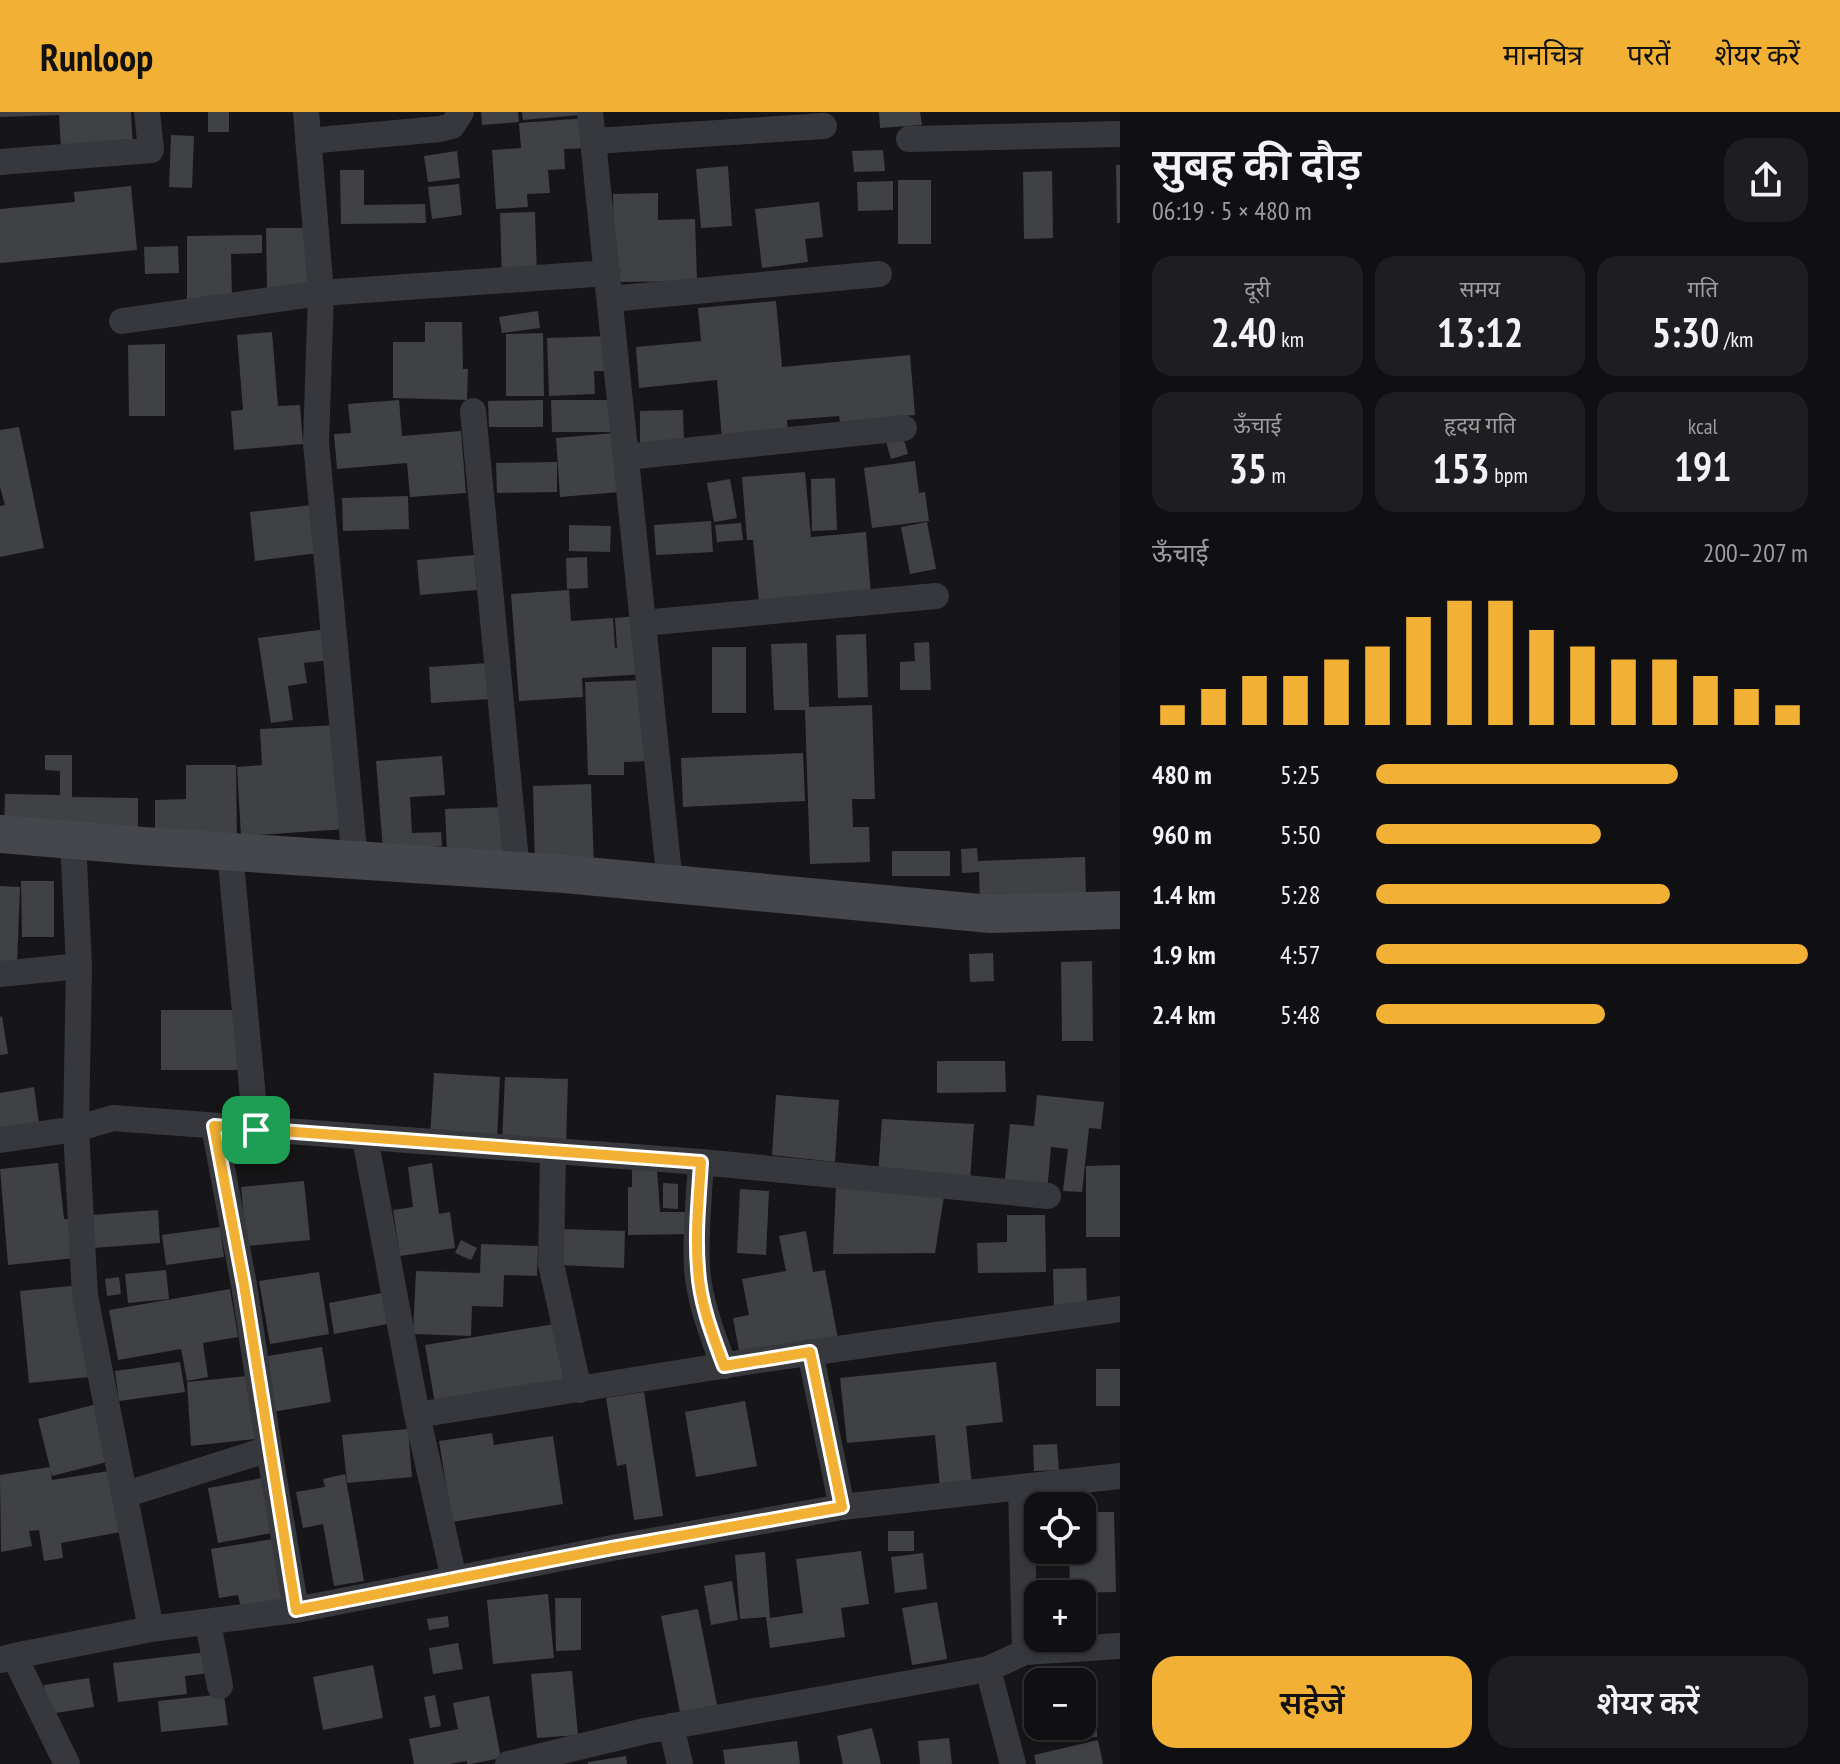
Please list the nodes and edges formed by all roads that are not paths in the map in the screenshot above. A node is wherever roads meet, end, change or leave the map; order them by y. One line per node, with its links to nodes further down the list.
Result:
1 (147, 112): 11 (street)
2 (306, 112): 9 (street)
3 (461, 112): 9 (street)
4 (590, 112): 10 (street)
5 (779, 120): 6 (street); 10 (street)
6 (824, 126)
7 (1120, 134): 8 (street)
8 (909, 139)
9 (308, 141): 14 (street)
10 (594, 141): 13 (street)
11 (0, 162)
12 (879, 274): 13 (street)
13 (609, 286): 14 (street); 18 (street)
14 (321, 293): 15 (street); 24 (street)
15 (122, 321)
16 (473, 411): 25 (street)
17 (904, 428): 18 (street)
18 (626, 457): 20 (street)
19 (936, 596): 20 (street)
20 (643, 623): 26 (street)
21 (0, 834): 22 (street)
22 (73, 840): 23 (street); 28 (street)
23 (230, 852): 24 (street); 32 (street)
24 (355, 861): 25 (street)
25 (517, 871): 26 (street)
26 (670, 884): 27 (street)
27 (1120, 910)
28 (79, 966): 29 (street); 31 (street)
29 (0, 974)
30 (214, 1126): 31 (street); 32 (street); 43 (street)
31 (76, 1129): 34 (street); 46 (street)
32 (256, 1130): 33 (street)
33 (365, 1138): 35 (street); 42 (street)
34 (0, 1140)
35 (553, 1152): 36 (street); 41 (street)
36 (701, 1162): 37 (street); 40 (street)
37 (1048, 1196)
38 (1120, 1309): 39 (street)
39 (810, 1352): 40 (street); 47 (street)
40 (724, 1366): 41 (street)
41 (579, 1390): 42 (street)
42 (417, 1415): 48 (street)
43 (269, 1449): 46 (street); 49 (street)
44 (1120, 1476): 45 (street)
45 (1021, 1487): 47 (street); 50 (street)
46 (124, 1495): 52 (street)
47 (842, 1507): 48 (street)
48 (454, 1579): 49 (street)
49 (296, 1610): 51 (street)
50 (1024, 1611)
51 (208, 1623): 52 (street); 58 (street)
52 (151, 1629): 56 (street)
53 (1120, 1646): 54 (street)
54 (1096, 1648)
55 (1025, 1652): 57 (street)
56 (7, 1658): 60 (street)
57 (988, 1669): 59 (street); 63 (street)
58 (220, 1686)
59 (671, 1726): 61 (street); 62 (street)
60 (67, 1764)
61 (508, 1764)
62 (680, 1764)
63 (1013, 1764)

